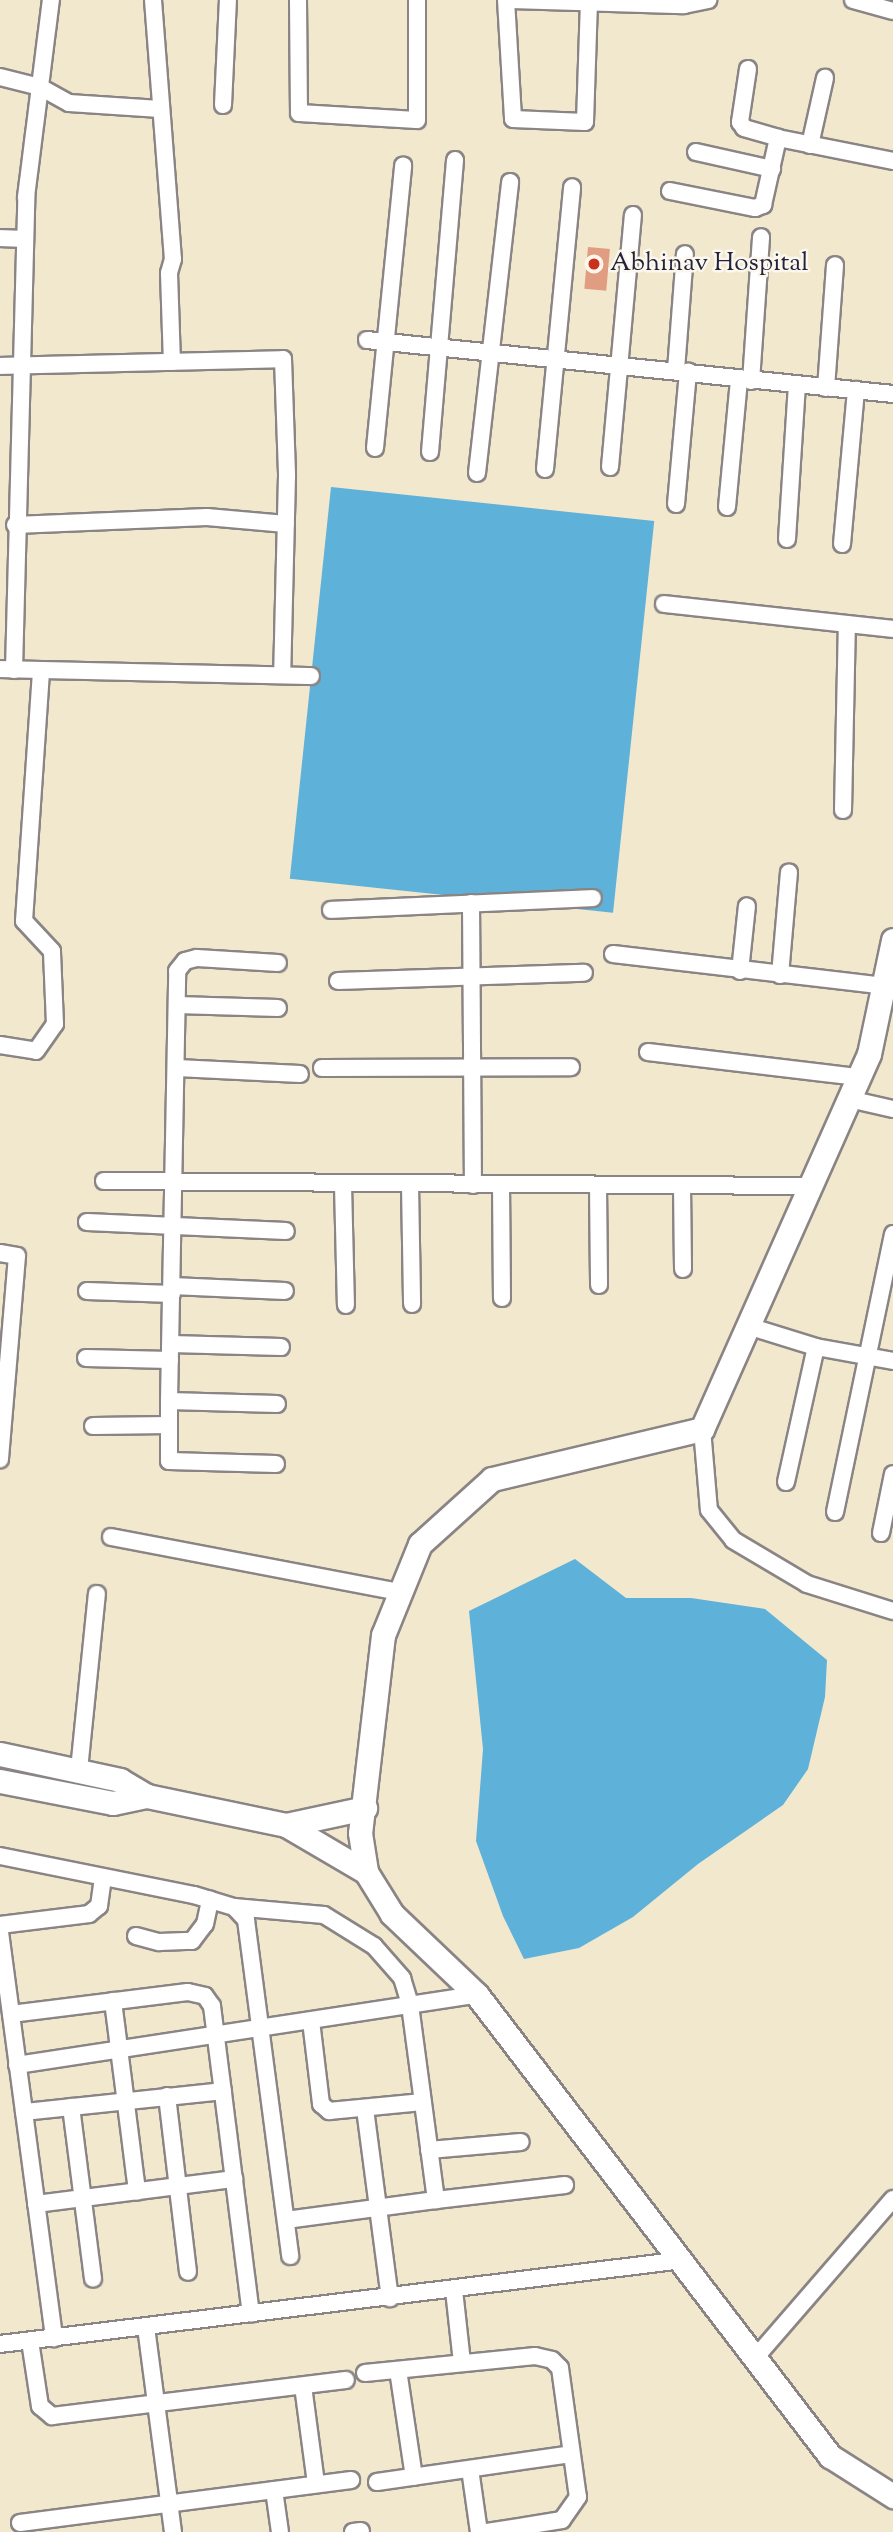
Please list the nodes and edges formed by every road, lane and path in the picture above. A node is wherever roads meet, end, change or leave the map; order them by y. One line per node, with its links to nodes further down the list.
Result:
1 (51, 0): 16 (street)
2 (153, 0): 18 (street)
3 (228, 0): 17 (street)
4 (298, 0): 5 (street)
5 (417, 0)
6 (506, 0): 11 (street)
7 (511, 0): 10 (street)
8 (708, 0): 11 (street)
9 (853, 0): 12 (street)
10 (565, 2): 11 (street)
11 (589, 4)
12 (893, 10)
13 (748, 69): 19 (street)
14 (0, 76): 16 (street)
15 (825, 78): 20 (street)
16 (40, 87): 18 (street); 32 (street)
17 (223, 105)
18 (160, 109): 40 (street)
19 (778, 138): 20 (street); 25 (street)
20 (810, 145): 22 (street)
21 (695, 152): 25 (street)
22 (892, 157)
23 (455, 160): 37 (street)
24 (403, 166): 36 (street)
25 (772, 169): 28 (street)
26 (510, 182): 38 (street)
27 (572, 187): 39 (street)
28 (670, 191)
29 (633, 215): 41 (street)
30 (761, 237): 45 (street)
31 (0, 238): 32 (street)
32 (25, 239): 43 (street)
33 (685, 254): 44 (street)
34 (835, 265): 47 (street)
35 (367, 340): 36 (street)
36 (386, 343): 37 (street); 52 (street)
37 (438, 349): 38 (street); 53 (street)
38 (491, 353): 39 (street); 56 (street)
39 (557, 360): 41 (street); 55 (street)
40 (172, 362): 43 (street); 59 (street)
41 (622, 365): 44 (street); 54 (street)
42 (0, 366): 43 (street)
43 (20, 367): 51 (street)
44 (682, 371): 45 (street); 57 (street)
45 (745, 381): 46 (street); 58 (street)
46 (797, 385): 47 (street); 61 (street)
47 (826, 388): 48 (street)
48 (856, 390): 49 (street); 62 (street)
49 (893, 394)
50 (0, 437): 51 (street)
51 (17, 437): 60 (street)
52 (375, 448)
53 (430, 452)
54 (610, 467)
55 (545, 469)
56 (477, 473)
57 (676, 504)
58 (727, 507)
59 (286, 524): 60 (street); 68 (street)
60 (15, 525): 66 (street)
61 (788, 539)
62 (842, 544)
63 (664, 604): 64 (street)
64 (847, 624): 65 (street); 70 (street)
65 (893, 629)
66 (7, 669): 67 (street)
67 (41, 671): 68 (street); 87 (street)
68 (282, 675): 69 (street)
69 (311, 676)
70 (842, 810)
71 (789, 872): 82 (street)
72 (593, 898): 73 (street)
73 (471, 903): 75 (street); 81 (street)
74 (747, 906): 79 (street)
75 (331, 910)
76 (893, 940): 84 (street)
77 (613, 954): 79 (street)
78 (278, 963): 85 (street)
79 (740, 971): 82 (street)
80 (584, 973): 81 (street)
81 (472, 974): 83 (street); 89 (street)
82 (780, 975): 84 (street)
83 (338, 981)
84 (884, 986): 94 (street)
85 (177, 1004): 86 (street); 91 (street)
86 (278, 1008)
87 (0, 1045)
88 (648, 1052): 94 (street)
89 (472, 1067): 90 (street); 92 (street); 101 (street)
90 (571, 1067)
91 (177, 1068): 93 (street); 98 (street)
92 (322, 1068)
93 (300, 1074)
94 (859, 1077): 95 (street)
95 (849, 1099): 96 (street); 105 (street)
96 (893, 1109)
97 (104, 1181): 98 (street)
98 (176, 1184): 99 (street); 107 (street)
99 (343, 1185): 100 (street); 118 (street)
100 (410, 1185): 101 (street); 117 (street)
101 (473, 1185): 102 (street)
102 (501, 1185): 103 (street); 116 (street)
103 (598, 1186): 104 (street); 112 (street)
104 (682, 1186): 105 (street); 111 (street)
105 (810, 1186): 119 (street)
106 (87, 1222): 107 (street)
107 (174, 1226): 108 (street); 113 (street)
108 (286, 1231)
109 (893, 1234): 124 (street)
110 (0, 1253): 131 (street)
111 (683, 1269)
112 (599, 1284)
113 (172, 1290): 114 (street); 115 (street); 122 (street)
114 (87, 1291)
115 (285, 1291)
116 (502, 1298)
117 (412, 1304)
118 (346, 1305)
119 (748, 1326): 121 (street); 130 (street)
120 (282, 1347): 122 (street)
121 (816, 1348): 124 (street); 134 (street)
122 (170, 1352): 123 (street); 126 (street)
123 (86, 1358)
124 (870, 1359): 125 (street); 135 (street)
125 (893, 1362)
126 (169, 1401): 127 (street); 128 (street)
127 (277, 1404)
128 (169, 1425): 129 (street); 132 (street)
129 (93, 1426)
130 (702, 1429): 138 (street); 140 (street)
131 (0, 1459)
132 (276, 1464)
133 (893, 1474): 136 (street)
134 (786, 1482)
135 (835, 1512)
136 (881, 1533)
137 (111, 1536): 138 (street)
138 (400, 1592): 145 (street)
139 (97, 1594): 142 (street)
140 (893, 1611)
141 (0, 1754): 142 (street)
142 (79, 1770): 144 (street)
143 (0, 1781): 144 (street)
144 (147, 1796): 146 (street)
145 (365, 1808): 146 (street); 148 (street)
146 (286, 1825): 148 (street)
147 (0, 1856): 149 (street)
148 (366, 1872): 155 (street)
149 (103, 1877): 150 (street); 152 (street)
150 (210, 1900): 151 (street); 154 (street)
151 (234, 1907): 157 (street); 160 (street)
152 (0, 1925)
153 (0, 1932): 158 (street)
154 (135, 1936)
155 (477, 1995): 157 (street); 184 (street)
156 (113, 2001): 158 (street); 161 (street); 162 (street)
157 (410, 2006): 159 (street); 167 (street)
158 (11, 2014): 163 (street)
159 (311, 2021): 160 (street); 169 (street)
160 (260, 2028): 161 (street); 182 (street)
161 (216, 2035): 162 (street); 164 (street)
162 (119, 2049): 163 (street); 166 (street)
163 (17, 2065): 170 (street)
164 (223, 2091): 165 (street); 173 (street)
165 (167, 2096): 166 (street); 175 (street)
166 (126, 2101): 168 (street); 176 (street)
167 (423, 2102): 169 (street); 172 (street)
168 (71, 2106): 170 (street); 177 (street)
169 (365, 2109): 181 (street)
170 (24, 2112): 180 (street)
171 (521, 2142): 172 (street)
172 (429, 2150): 179 (street)
173 (234, 2179): 175 (street); 189 (street)
174 (565, 2185): 179 (street)
175 (177, 2186): 176 (street); 185 (street)
176 (138, 2191): 177 (street)
177 (83, 2198): 180 (street); 186 (street)
178 (893, 2199): 194 (street)
179 (436, 2200): 181 (street)
180 (36, 2204): 191 (street)
181 (378, 2207): 182 (street); 188 (street)
182 (286, 2220): 183 (street)
183 (290, 2256)
184 (684, 2260): 187 (street); 194 (street)
185 (188, 2272)
186 (93, 2279)
187 (454, 2290): 188 (street); 195 (street)
188 (390, 2298): 189 (street)
189 (251, 2314): 190 (street)
190 (146, 2327): 191 (street); 200 (street)
191 (54, 2338): 192 (street)
192 (30, 2341): 193 (street); 200 (street)
193 (0, 2344)
194 (756, 2357): 208 (street)
195 (462, 2363): 196 (street); 201 (street)
196 (398, 2370): 197 (street); 203 (street)
197 (365, 2373)
198 (346, 2379): 199 (street)
199 (303, 2386): 200 (street); 206 (street)
200 (157, 2406): 209 (street)
201 (571, 2454): 202 (street); 215 (street)
202 (470, 2469): 203 (street); 214 (street)
203 (414, 2477): 205 (street)
204 (352, 2480): 206 (street)
205 (377, 2482)
206 (317, 2484): 207 (street)
207 (274, 2490): 209 (street); 213 (street)
208 (893, 2496)
209 (169, 2503): 211 (street); 212 (street)
210 (20, 2523): 211 (street)
211 (53, 2526)
212 (173, 2532)
213 (280, 2532)
214 (479, 2532)
215 (487, 2532)

